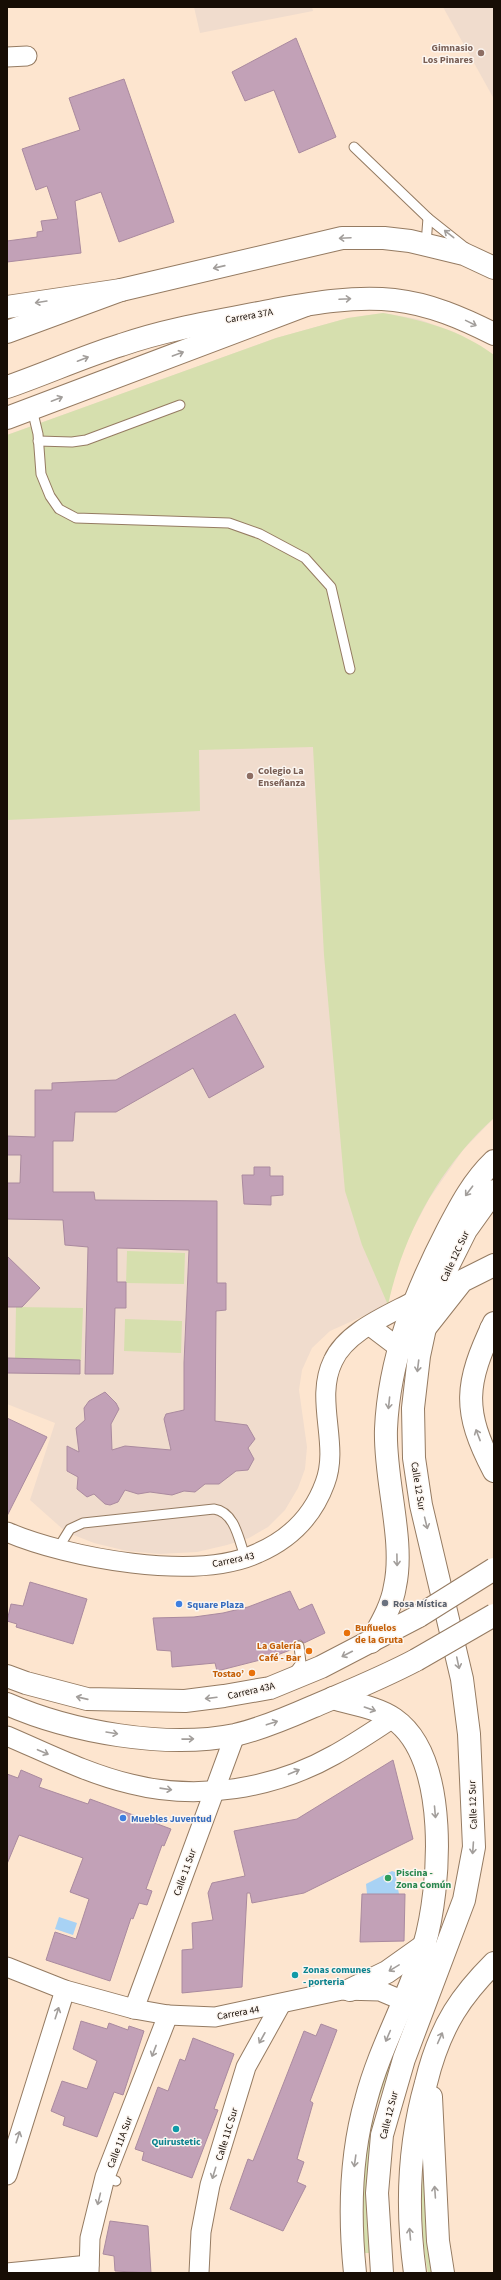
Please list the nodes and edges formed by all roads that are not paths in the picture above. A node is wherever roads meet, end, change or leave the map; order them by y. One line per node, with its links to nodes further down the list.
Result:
1 (7, 56): 2 (street)
2 (27, 56)
3 (354, 147): 4 (lane)
4 (428, 218): 5 (lane); 6 (lane, one-way to 4)
5 (426, 244): 6 (street); 7 (street, one-way to 7)
6 (492, 267)
7 (121, 290): 9 (street, one-way to 9); 10 (street)
8 (306, 305): 11 (street, Carrera 37A, one-way to 11); 12 (street, Carrera 37A, one-way to 8); 14 (street, one-way to 8)
9 (7, 307)
10 (7, 332)
11 (494, 334)
12 (7, 387)
13 (180, 405): 16 (lane)
14 (32, 409): 15 (street); 16 (lane)
15 (7, 418)
16 (38, 441): 17 (lane)
17 (350, 668)
18 (494, 1161): 21 (street, one-way to 21)
19 (494, 1191): 24 (street, Calle 12C Sur)
20 (494, 1265): 24 (street)
21 (414, 1301): 22 (street, Carrera 43); 25 (street)
22 (370, 1326): 25 (street); 29 (street, Carrera 43)
23 (493, 1326): 26 (street, one-way to 23)
24 (425, 1328): 44 (street, Calle 12 Sur, one-way to 44)
25 (399, 1348): 32 (street, one-way to 32)
26 (494, 1471)
27 (7, 1532): 28 (street, Carrera 43)
28 (57, 1550): 29 (street, Carrera 43); 29 (lane)
29 (245, 1557)
30 (494, 1569): 32 (street, Carrera 43A, bridge)
31 (494, 1615): 36 (street, bridge)
32 (372, 1642): 35 (street, Carrera 43A, one-way to 35)
33 (299, 1646): 35 (lane)
34 (7, 1676): 35 (street, Carrera 43A, one-way to 34)
35 (287, 1681)
36 (333, 1698): 38 (street, Calle 12 Sur, one-way to 38); 39 (street, one-way to 36)
37 (7, 1704): 39 (street, one-way to 39)
38 (393, 1718): 41 (street, one-way to 38); 42 (street, Calle 12 Sur, one-way to 42)
39 (235, 1735): 41 (street, Calle 11 Sur)
40 (7, 1736): 41 (street, one-way to 41)
41 (213, 1791): 51 (street, Calle 11 Sur)
42 (436, 1879): 43 (street, Calle 12 Sur); 44 (street)
43 (425, 1945): 48 (street, one-way to 48); 50 (street, Calle 12 Sur)
44 (449, 1945): 50 (street, Calle 12 Sur)
45 (494, 1963): 53 (street, one-way to 45)
46 (7, 1967): 47 (street, Carrera 44)
47 (65, 1990): 51 (street, Carrera 44); 54 (street, one-way to 47)
48 (350, 1990): 49 (street, Carrera 44); 50 (street, Carrera 44)
49 (281, 2004): 52 (street, Carrera 44); 57 (street, Calle 11C Sur, one-way to 57)
50 (413, 2004): 58 (street, Calle 12 Sur, one-way to 58); 59 (street, Calle 12 Sur)
51 (134, 2009): 52 (street, Carrera 44)
52 (168, 2015): 55 (street, Calle 11A Sur, one-way to 55)
53 (432, 2059): 60 (street, one-way to 53); 61 (street, one-way to 53)
54 (7, 2175)
55 (89, 2269): 56 (street)
56 (7, 2273)
57 (199, 2273)
58 (356, 2273)
59 (382, 2273)
60 (415, 2273)
61 (443, 2273)

